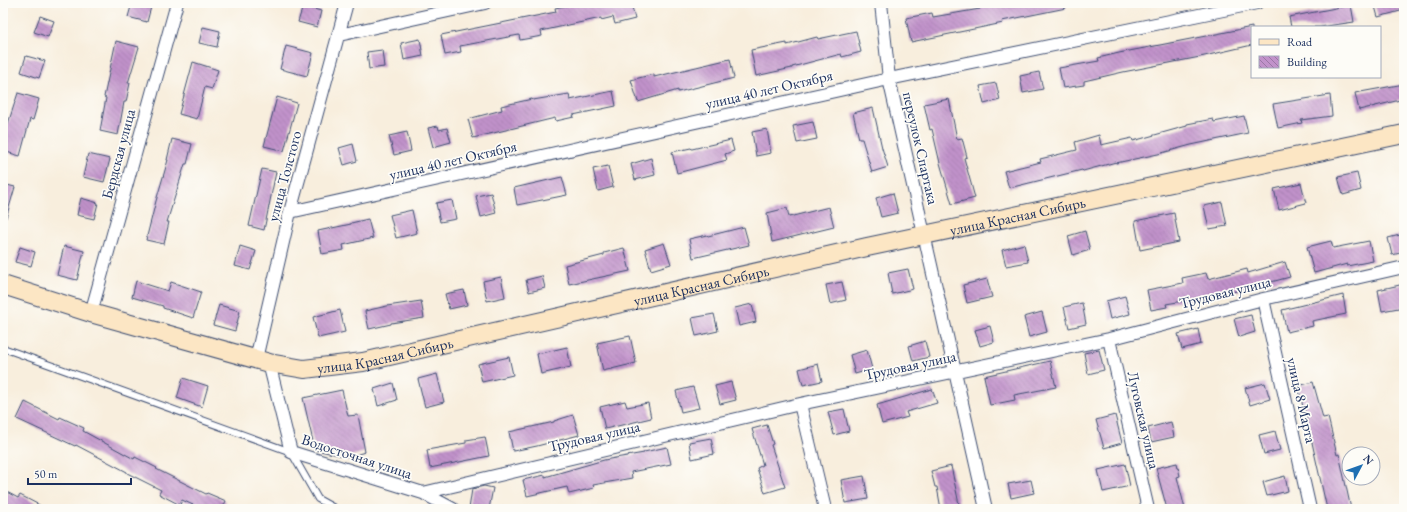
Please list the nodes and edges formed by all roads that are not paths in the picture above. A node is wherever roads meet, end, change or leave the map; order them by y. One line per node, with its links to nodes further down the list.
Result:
1 (177, 3): 14 (street, Бердская улица)
2 (347, 3): 6 (street, улица Толстого)
3 (485, 3): 6 (street)
4 (881, 3): 7 (street, переулок Спартака)
5 (1257, 3): 7 (street, улица 40 лет Октября)
6 (339, 35): 9 (street, улица Толстого)
7 (889, 79): 9 (street, улица 40 лет Октября); 10 (street, переулок Спартака)
8 (1404, 134): 10 (main road, улица Красная Сибирь)
9 (290, 212): 17 (street, улица Толстого)
10 (925, 234): 17 (main road, улица Красная Сибирь); 18 (street, переулок Спартака)
11 (1404, 267): 13 (street, Трудовая улица)
12 (3, 285): 14 (main road, улица Красная Сибирь)
13 (1263, 299): 15 (street, Трудовая улица); 27 (street, улица 8 Марта)
14 (91, 313): 17 (main road, улица Красная Сибирь)
15 (1109, 339): 18 (street, Трудовая улица); 26 (street, Луговская улица)
16 (3, 348): 20 (lane)
17 (262, 361): 20 (street, Водосточная улица)
18 (955, 372): 19 (street, Трудовая улица); 25 (street, переулок Спартака)
19 (800, 404): 21 (street, Трудовая улица); 24 (street)
20 (291, 452): 21 (street, Водосточная улица); 22 (lane)
21 (423, 493): 23 (street, Водосточная улица)
22 (336, 509)
23 (451, 509)
24 (824, 509)
25 (986, 509)
26 (1148, 509)
27 (1310, 509)

